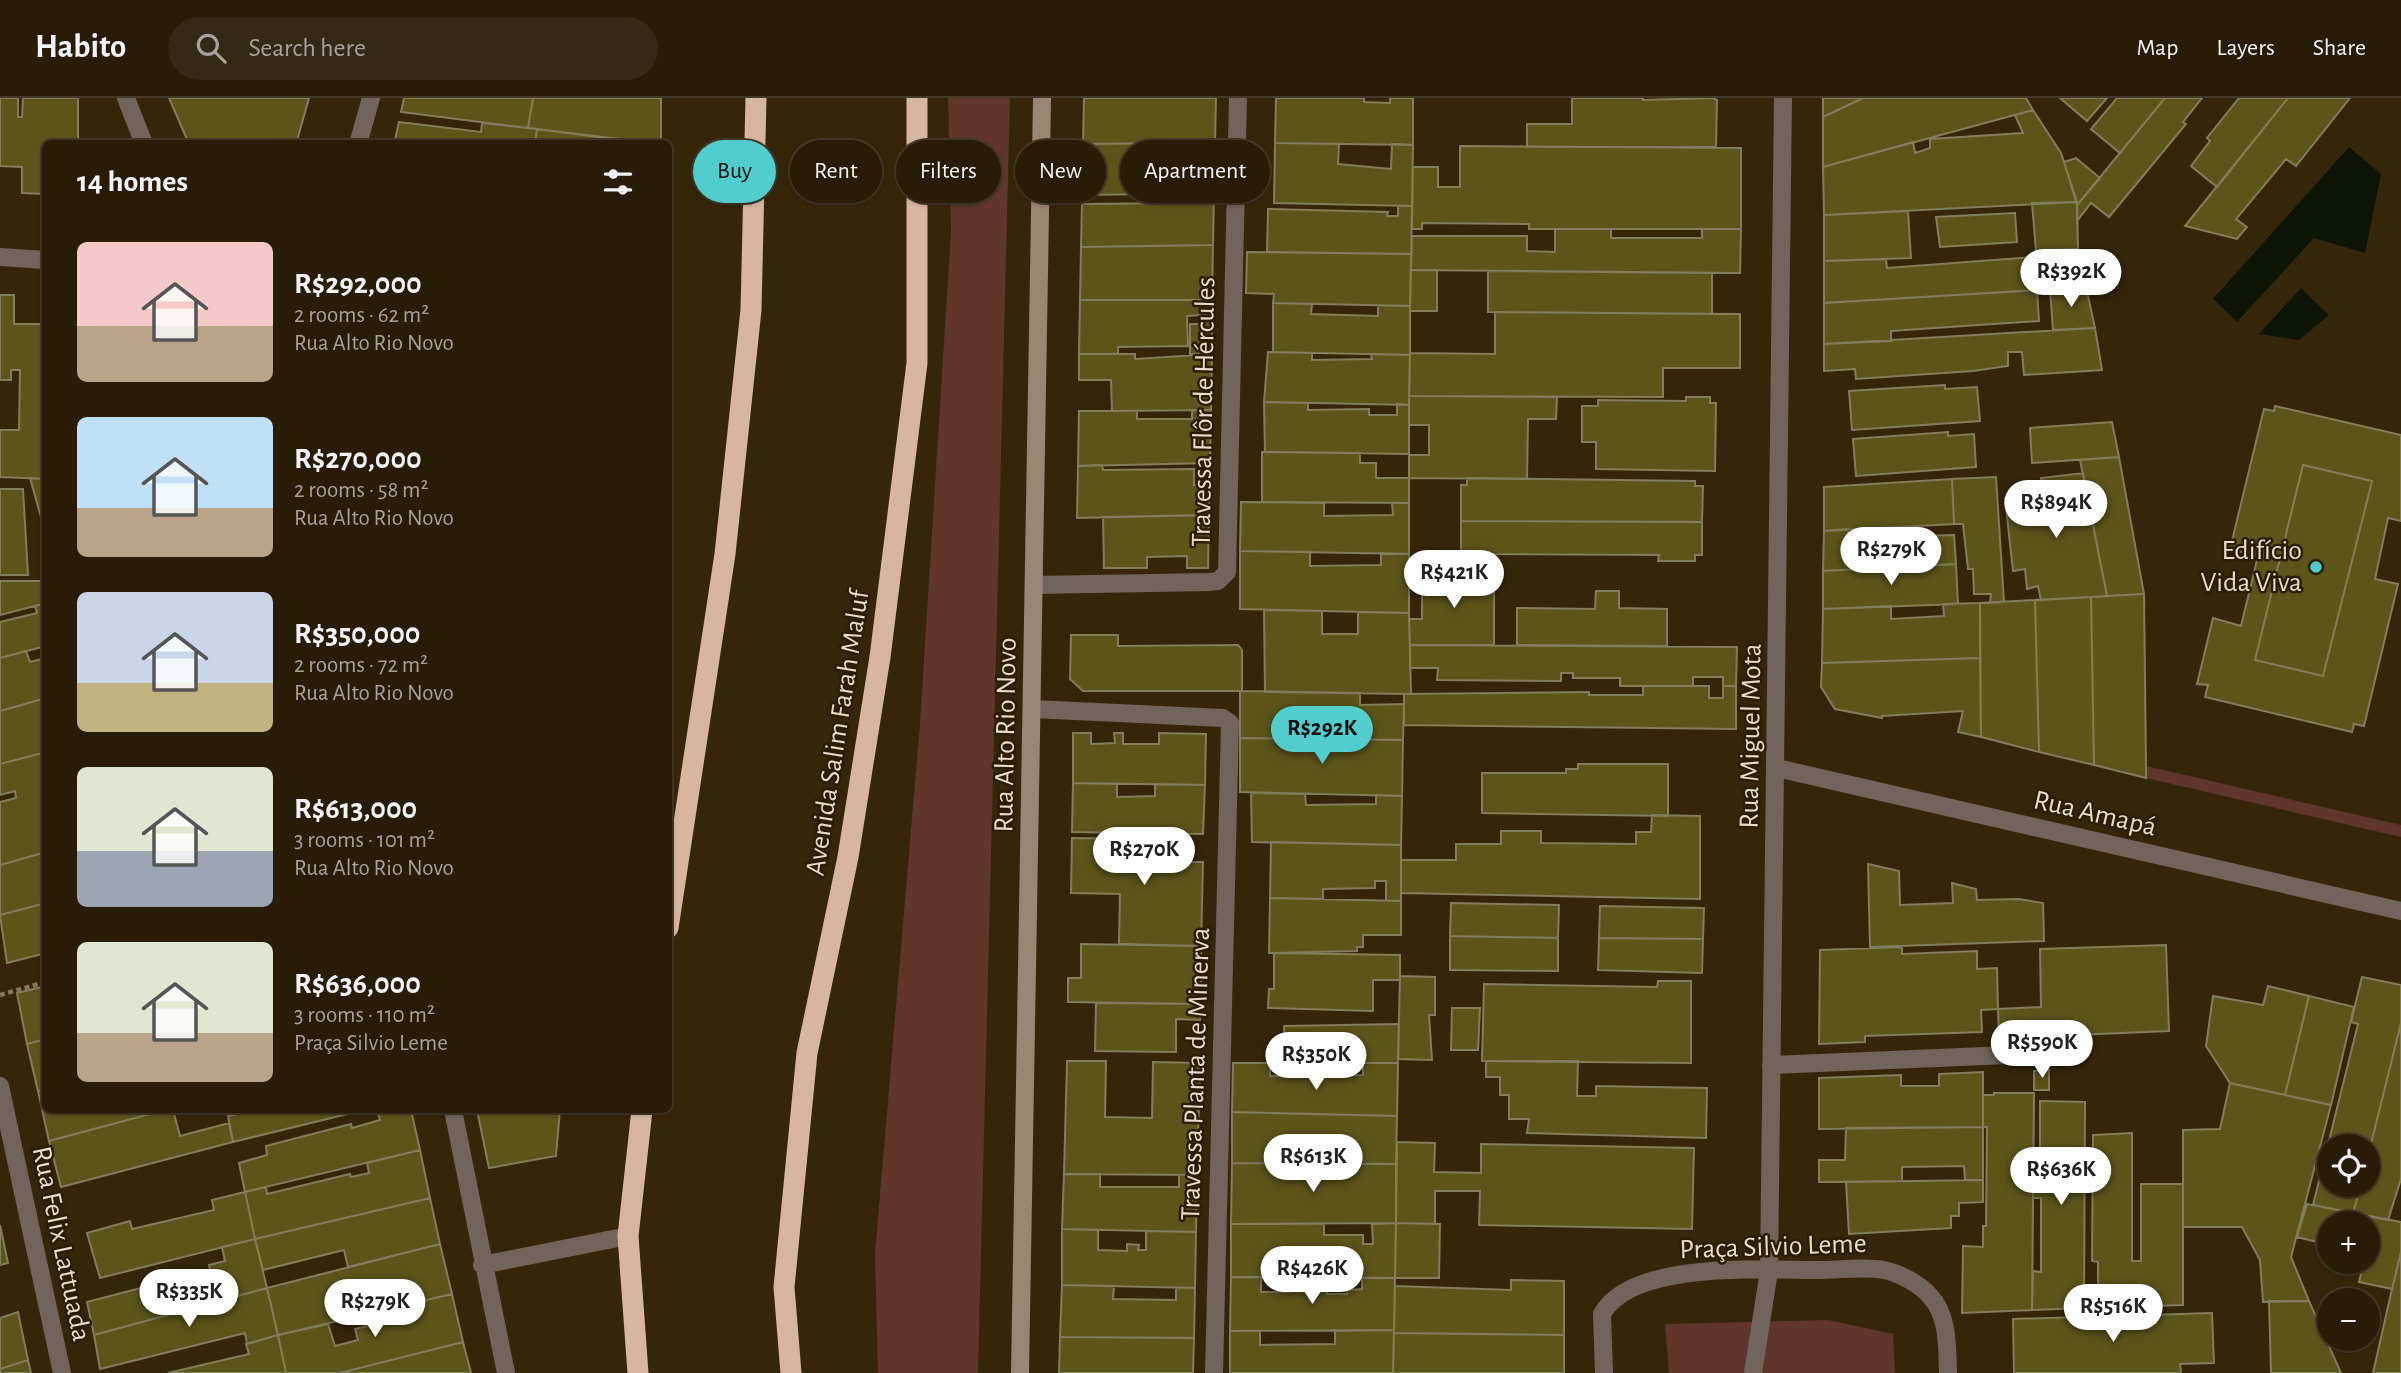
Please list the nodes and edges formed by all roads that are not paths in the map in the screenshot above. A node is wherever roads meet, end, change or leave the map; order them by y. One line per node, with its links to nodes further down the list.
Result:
1 (126, 98): 8 (street)
2 (371, 98): 9 (street)
3 (756, 98): 15 (highway)
4 (917, 98): 28 (highway, Avenida Salim Farah Maluf)
5 (1042, 98): 12 (street, Rua Alto Rio Novo)
6 (1238, 98): 12 (street, Travessa Flôr de Hércules)
7 (1783, 98): 14 (street, Rua Miguel Mota)
8 (142, 140)
9 (360, 140)
10 (0, 257): 11 (street)
11 (42, 260)
12 (1034, 585): 13 (street, Rua Alto Rio Novo)
13 (1033, 709): 29 (street, Rua Alto Rio Novo); 30 (street, Travessa Planta de Minerva)
14 (1777, 768): 16 (street, Rua Amapá); 18 (street, Rua Miguel Mota)
15 (672, 902)
16 (2401, 911)
17 (2031, 1054): 18 (street)
18 (1771, 1065): 24 (street, Rua Miguel Mota)
19 (0, 1086): 25 (street, Rua Felix Lattuada)
20 (454, 1113): 23 (street)
21 (642, 1113): 22 (highway)
22 (628, 1236): 23 (street); 27 (highway)
23 (482, 1265): 26 (street)
24 (1769, 1271): 31 (street, Praça Silvio Leme); 32 (street, Rua Miguel Mota); 33 (street, Praça Silvio Leme)
25 (62, 1373)
26 (506, 1373)
27 (638, 1373)
28 (791, 1373)
29 (1020, 1373)
30 (1214, 1373)
31 (1604, 1373)
32 (1753, 1373)
33 (1948, 1373)

